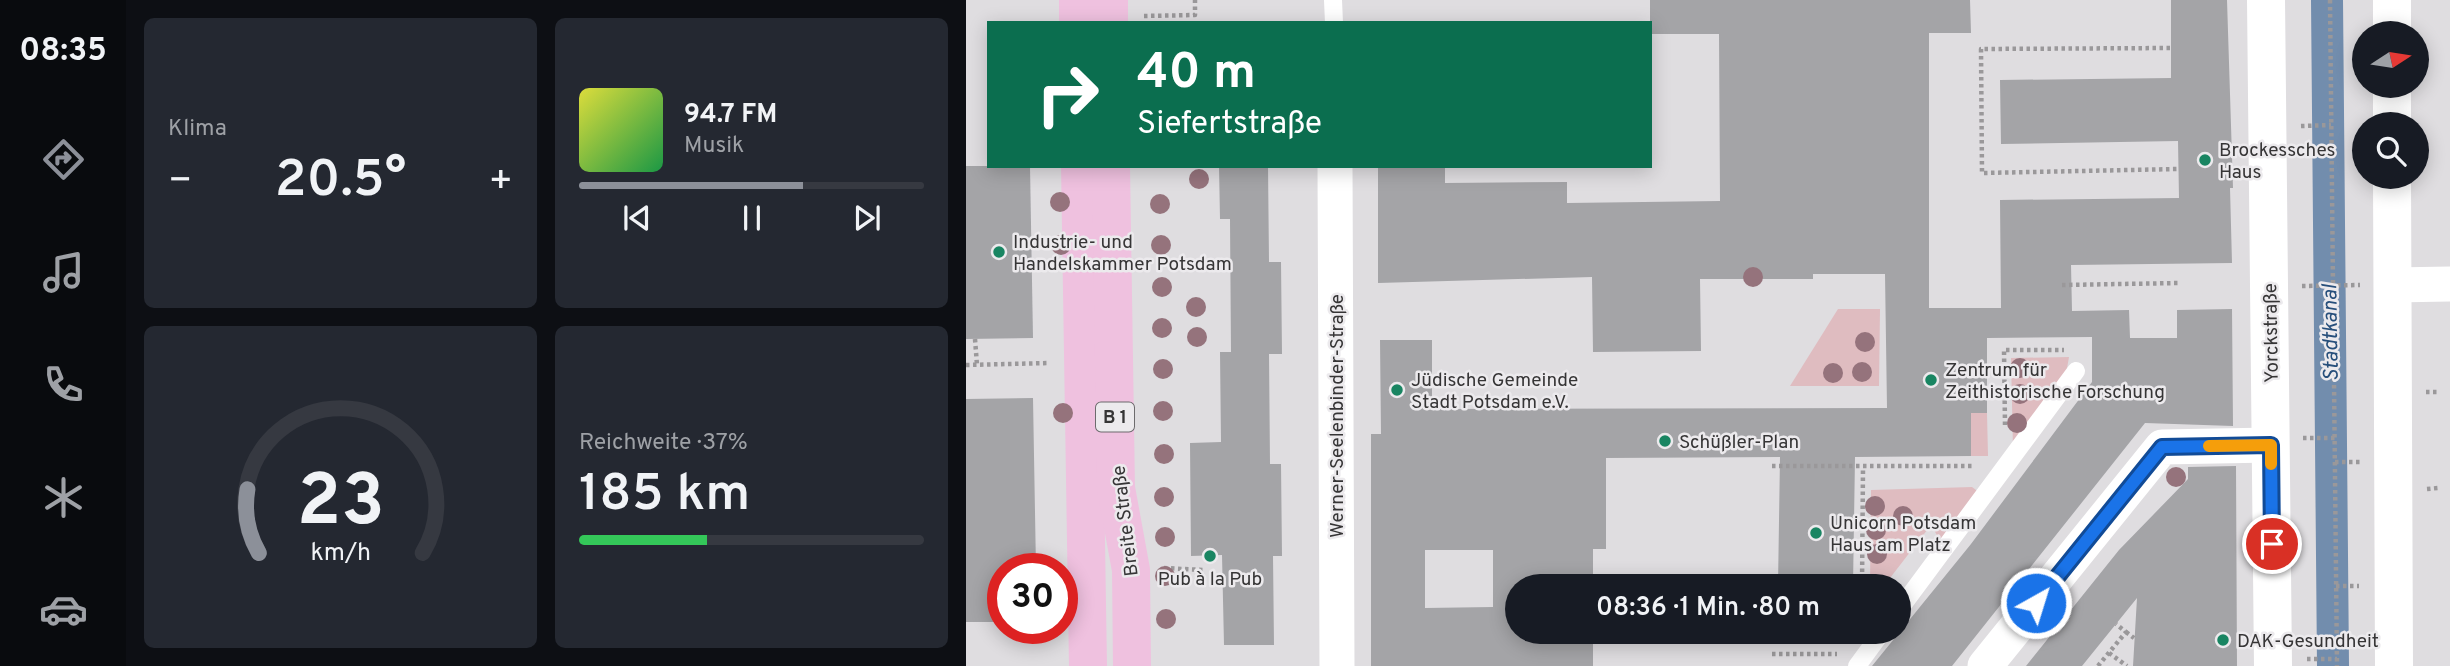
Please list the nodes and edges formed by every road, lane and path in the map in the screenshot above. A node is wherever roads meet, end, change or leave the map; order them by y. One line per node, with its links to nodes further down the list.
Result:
1 (1078, 0): 8 (main road)
2 (1195, 0): 7 (path)
3 (1333, 0): 9 (lane)
4 (2266, 0): 32 (street, Yorckstraße)
5 (2330, 0): 12 (path)
6 (2392, 0): 10 (street)
7 (1117, 13)
8 (1078, 21)
9 (1334, 21)
10 (2392, 21)
11 (2170, 48): 17 (path)
12 (2331, 125): 13 (path); 31 (path)
13 (2301, 126)
14 (1080, 168): 25 (main road, Breite Straße / B 1)
15 (1111, 168): 56 (main road, Breite Straße / B 1)
16 (1335, 168): 57 (street, Werner-Seelenbinder-Straße)
17 (2179, 169)
18 (2390, 189): 22 (street)
19 (2180, 283): 21 (path)
20 (2450, 284): 22 (street)
21 (2062, 285)
22 (2377, 285): 23 (path); 64 (street)
23 (2294, 286)
24 (975, 339): 27 (path)
25 (1083, 363): 27 (path); 55 (main road, Breite Straße / B 1)
26 (966, 365): 27 (path)
27 (977, 365)
28 (2076, 371): 36 (lane); 36 (path)
29 (2426, 392): 30 (path)
30 (2438, 392)
31 (2335, 438): 32 (path); 33 (path)
32 (2288, 442): 59 (street); 62 (street, Yorckstraße)
33 (2335, 462): 34 (path); 43 (path)
34 (2363, 462)
35 (1772, 466): 37 (path)
36 (2006, 466): 37 (path); 45 (lane)
37 (1863, 468): 42 (path)
38 (2438, 488): 39 (path)
39 (2427, 489)
40 (1156, 568): 41 (path)
41 (1203, 570)
42 (1862, 574)
43 (2336, 586): 44 (path); 54 (path)
44 (2364, 586)
45 (1911, 594)
46 (2116, 624): 47 (path)
47 (2126, 632): 48 (path); 51 (path)
48 (2133, 638)
49 (1843, 644): 52 (path)
50 (1873, 644): 58 (lane)
51 (2109, 653): 60 (path); 61 (path)
52 (1772, 654)
53 (2311, 659): 54 (path)
54 (2337, 659): 63 (path)
55 (1088, 666)
56 (1132, 666)
57 (1337, 666)
58 (1857, 666)
59 (1985, 666)
60 (2098, 666)
61 (2127, 666)
62 (2273, 666)
63 (2337, 666)
64 (2394, 666)

